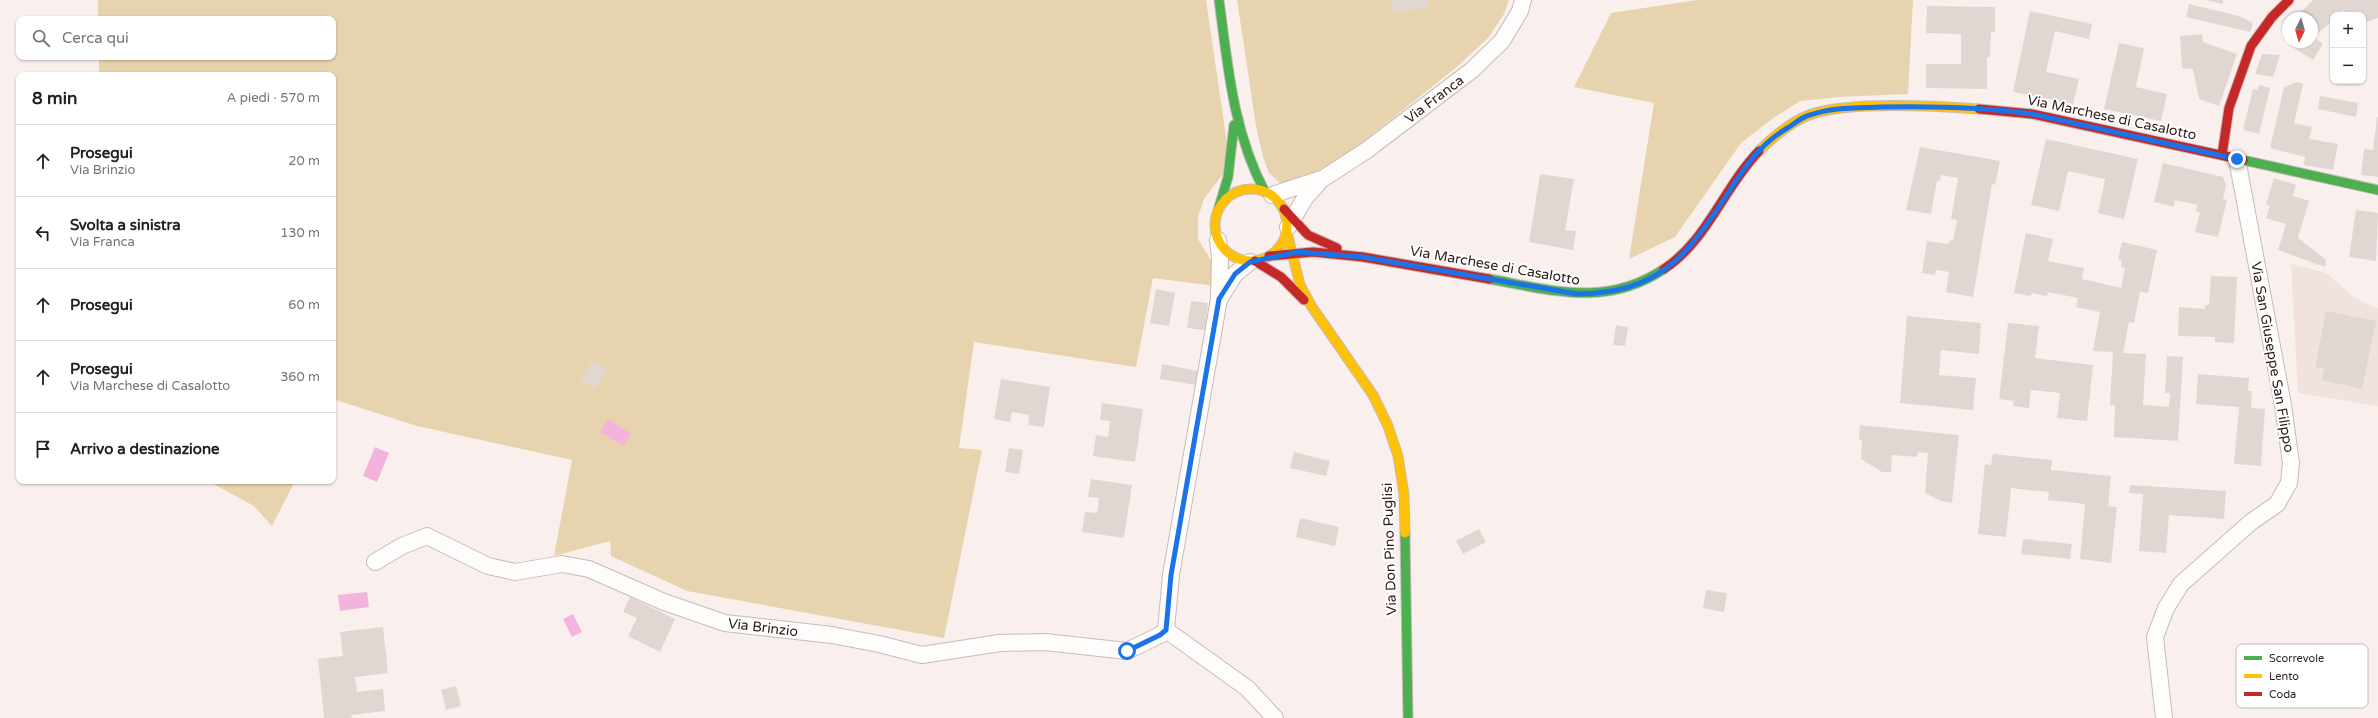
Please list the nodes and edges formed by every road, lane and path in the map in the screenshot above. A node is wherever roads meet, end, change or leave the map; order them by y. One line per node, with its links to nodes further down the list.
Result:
1 (1219, 0): 4 (street)
2 (1523, 0): 6 (street, Via Franca)
3 (2289, 0): 5 (street, Via San Giuseppe San Filippo)
4 (1235, 112): 8 (street); 10 (street)
5 (2230, 157): 7 (street, Via Marchese di Casalotto); 16 (street, Via Marchese di Casalotto); 24 (street, Via San Giuseppe San Filippo)
6 (1324, 178): 8 (street); 9 (street)
7 (2378, 190)
8 (1268, 194): 10 (street); 11 (street)
9 (1305, 198): 11 (street); 12 (street)
10 (1218, 209): 13 (street)
11 (1287, 222): 12 (street); 14 (street); 15 (street)
12 (1308, 235): 16 (street)
13 (1218, 240): 17 (street); 18 (street)
14 (1290, 253): 15 (street); 16 (street); 19 (street)
15 (1269, 256): 17 (street)
16 (1363, 257)
17 (1252, 261): 18 (street); 19 (street)
18 (1219, 299): 21 (street)
19 (1312, 308): 23 (street, Via Don Pino Puglisi)
20 (375, 562): 21 (street, Via Brinzio)
21 (1166, 630): 22 (street)
22 (1276, 718)
23 (1408, 718)
24 (2164, 718)

